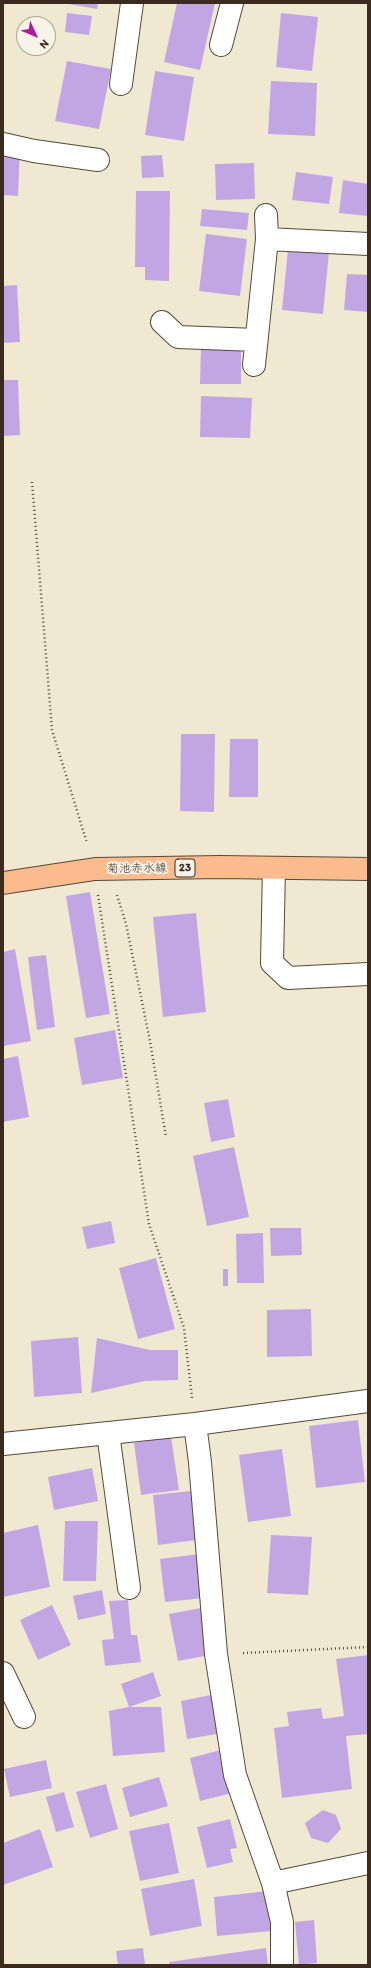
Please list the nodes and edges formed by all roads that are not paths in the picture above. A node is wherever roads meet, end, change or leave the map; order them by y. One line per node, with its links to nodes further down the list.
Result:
1 (132, 3): 4 (street)
2 (232, 3): 3 (street)
3 (221, 45)
4 (121, 84)
5 (3, 144): 6 (street)
6 (98, 160)
7 (266, 215): 8 (street)
8 (267, 239): 9 (street); 11 (street)
9 (368, 244)
10 (162, 322): 11 (street)
11 (256, 340): 12 (street)
12 (254, 365)
13 (274, 868): 14 (main road, 菊池赤水線 / 23); 15 (main road, 菊池赤水線 / 23); 16 (street)
14 (368, 869)
15 (3, 883)
16 (368, 974)
17 (368, 1402): 18 (street)
18 (195, 1424): 19 (street); 25 (street)
19 (108, 1433): 20 (street); 21 (street)
20 (3, 1444)
21 (129, 1588)
22 (3, 1673): 23 (street)
23 (24, 1717)
24 (368, 1862): 25 (street)
25 (273, 1882): 26 (street)
26 (282, 1965)

